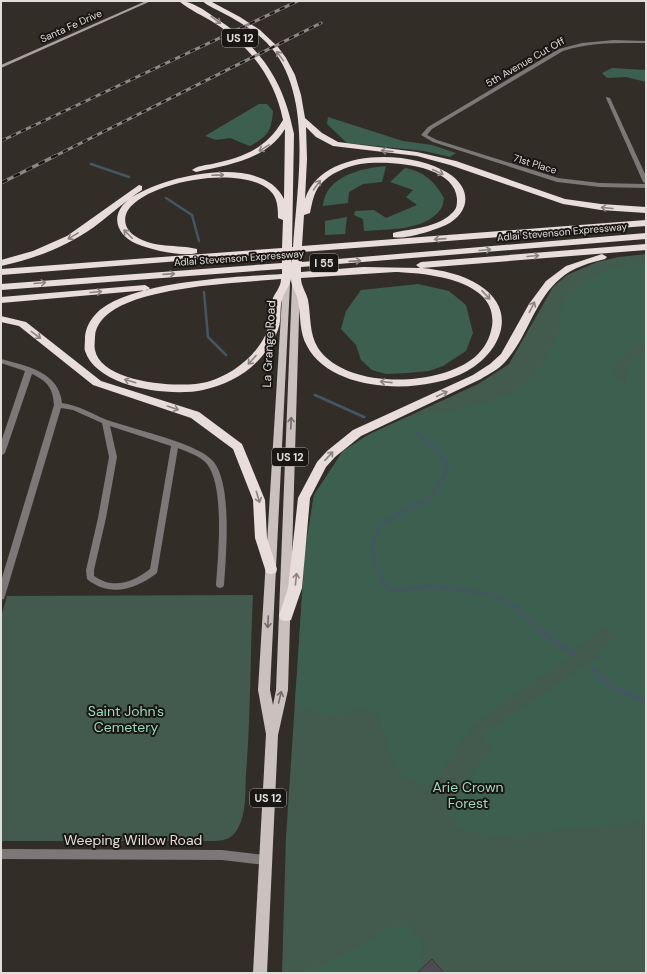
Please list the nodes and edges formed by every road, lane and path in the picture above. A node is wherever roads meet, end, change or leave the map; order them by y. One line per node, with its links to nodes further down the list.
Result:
1 (149, 1): 5 (street, Santa Fe Drive)
2 (182, 1): 8 (highway, US 12, one-way to 8)
3 (205, 1): 7 (highway, US 12, one-way to 3)
4 (646, 42): 9 (street, 5th Avenue Cut Off)
5 (1, 67)
6 (608, 98): 10 (street)
7 (300, 117): 12 (highway, one-way to 7); 13 (highway, US 12)
8 (288, 118): 14 (highway, US 12); 21 (highway, one-way to 21)
9 (424, 135): 11 (street, 71st Place)
10 (646, 182)
11 (646, 186)
12 (646, 210)
13 (302, 221): 18 (highway, one-way to 18); 25 (highway, US 12)
14 (285, 222): 20 (highway, one-way to 14); 25 (highway)
15 (646, 223): 18 (highway, Adlai Stevenson Expressway / I 55, one-way to 18)
16 (646, 236): 26 (highway, Adlai Stevenson Expressway / I 55, one-way to 16)
17 (646, 247): 22 (highway, one-way to 17)
18 (320, 248): 20 (highway, Adlai Stevenson Expressway / I 55)
19 (646, 250): 40 (highway, one-way to 19)
20 (261, 252): 23 (highway, Adlai Stevenson Expressway / I 55)
21 (1, 263)
22 (355, 271): 24 (highway); 27 (highway, one-way to 27)
23 (1, 272)
24 (245, 280): 28 (highway, one-way to 24); 29 (highway, one-way to 24)
25 (291, 284): 27 (highway); 29 (highway)
26 (1, 287)
27 (299, 299): 40 (main road, La Grange Road / US 12, one-way to 27)
28 (1, 300)
29 (281, 300): 37 (main road, La Grange Road / US 12)
30 (1, 319): 37 (highway, one-way to 37)
31 (1, 361): 32 (street)
32 (29, 371): 33 (street); 36 (street)
33 (58, 405): 34 (street); 39 (street)
34 (105, 422): 35 (street); 35 (street)
35 (175, 444): 38 (street)
36 (1, 453)
37 (271, 569): 41 (main road, La Grange Road / US 12, one-way to 41)
38 (220, 585)
39 (1, 596)
40 (286, 616): 41 (main road, La Grange Road / US 12, one-way to 40)
41 (272, 735): 43 (main road, La Grange Road / US 12)
42 (1, 854): 43 (street, Weeping Willow Road)
43 (265, 860): 44 (main road, US 12)
44 (260, 973)

